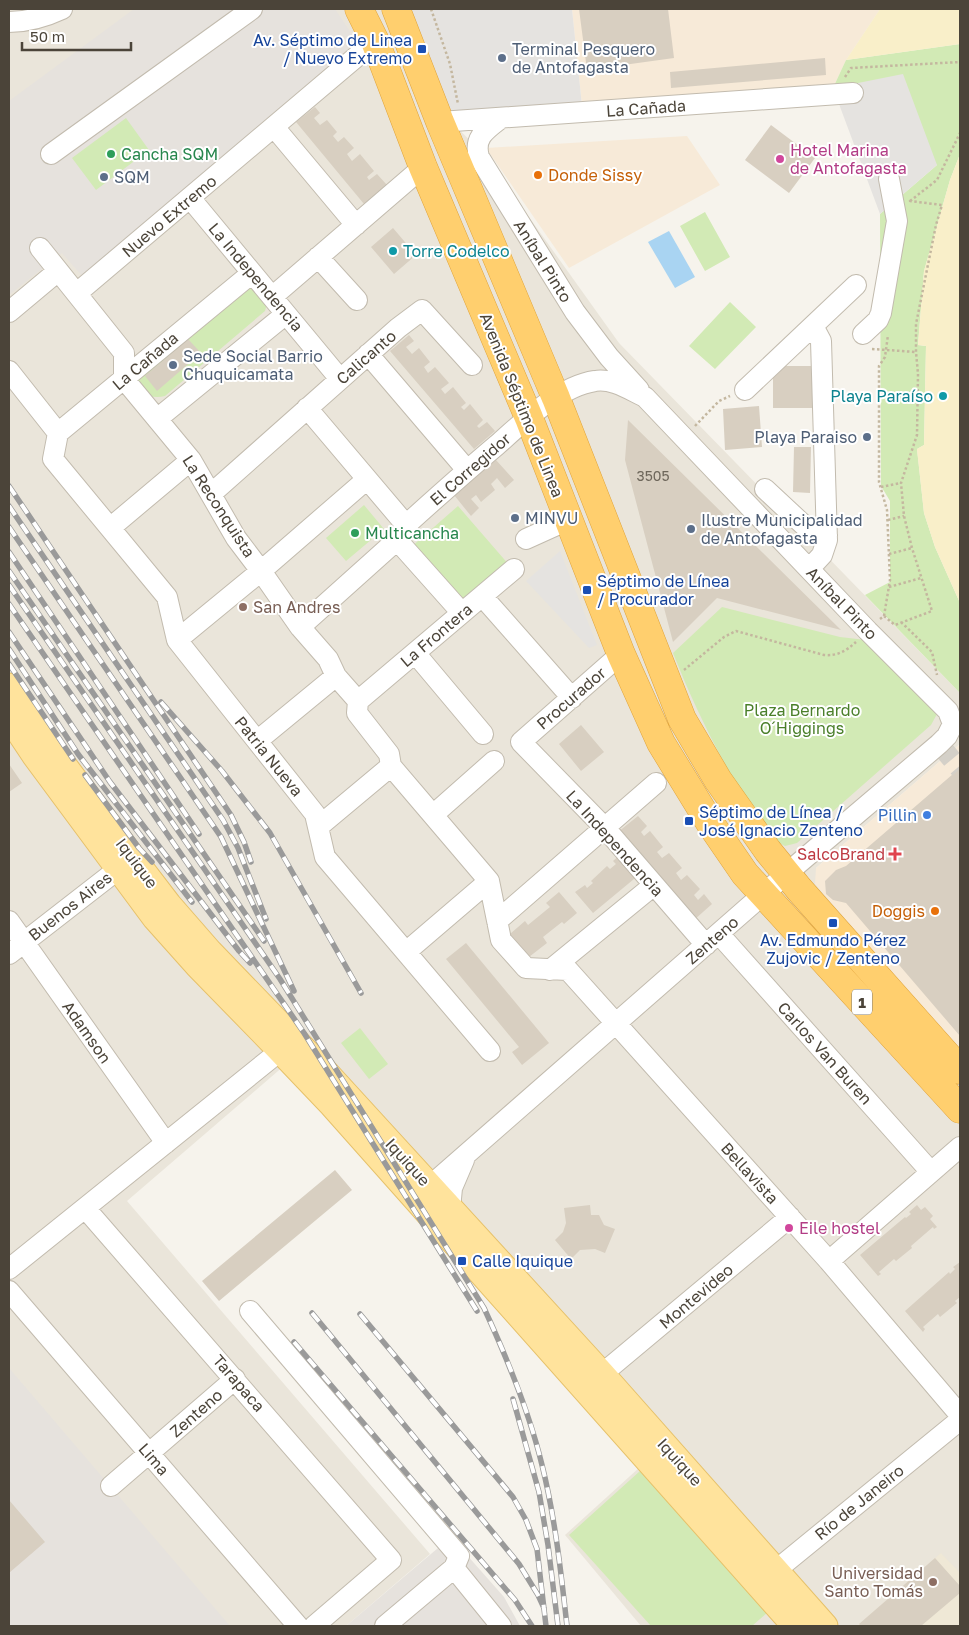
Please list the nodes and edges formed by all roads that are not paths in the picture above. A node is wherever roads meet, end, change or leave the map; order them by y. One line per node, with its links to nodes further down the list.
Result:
1 (62, 9): 5 (street)
2 (252, 9): 11 (street)
3 (359, 9): 6 (highway, Avenida Séptimo de Linea)
4 (396, 9): 9 (highway, Avenida Séptimo de Linea)
5 (9, 22)
6 (375, 41): 10 (street, Nuevo Extremo); 12 (highway, Avenida Séptimo de Linea)
7 (847, 94): 8 (street, La Cañada)
8 (501, 118): 9 (street, La Cañada); 34 (street, Aníbal Pinto)
9 (453, 121): 35 (highway, Avenida Séptimo de Linea)
10 (274, 127): 14 (street, Nuevo Extremo); 15 (street)
11 (51, 154)
12 (423, 167): 15 (street); 37 (highway, Avenida Séptimo de Linea)
13 (900, 192): 27 (street)
14 (190, 198): 19 (street, La Independencia); 21 (street, Nuevo Extremo)
15 (356, 225): 17 (street)
16 (40, 248): 18 (street)
17 (318, 257): 22 (street); 23 (street)
18 (58, 270): 21 (street); 24 (street)
19 (252, 273): 22 (street, La Independencia); 31 (street, La Cañada)
20 (856, 285): 26 (street)
21 (77, 293): 31 (street)
22 (272, 297): 25 (street, La Independencia)
23 (357, 300)
24 (9, 312)
25 (286, 314): 32 (street, La Independencia); 38 (street)
26 (813, 326): 33 (street); 48 (street)
27 (867, 341)
28 (368, 354): 29 (street, Calicanto); 32 (street, Calicanto); 41 (street)
29 (472, 365)
30 (9, 371): 39 (street)
31 (124, 379): 38 (street, La Reconquista); 39 (street, La Cañada)
32 (340, 379): 36 (street, Calicanto)
33 (745, 390)
34 (645, 397): 35 (street, Aníbal Pinto); 51 (street, Aníbal Pinto)
35 (556, 398): 37 (street, El Corregidor); 75 (highway, Avenida Séptimo de Linea)
36 (307, 408): 42 (street); 44 (street, Calicanto)
37 (529, 418): 41 (street, El Corregidor); 45 (highway, Avenida Séptimo de Linea)
38 (157, 419): 40 (street, La Reconquista)
39 (58, 433): 46 (street, Patria Nueva)
40 (191, 460): 44 (street, La Reconquista); 46 (street)
41 (467, 470): 47 (street, El Corregidor)
42 (366, 480): 47 (street); 52 (street)
43 (765, 489): 48 (street)
44 (211, 494): 52 (street, La Reconquista)
45 (568, 520): 49 (street); 58 (highway, Avenida Séptimo de Linea)
46 (110, 528): 56 (street, Patria Nueva)
47 (401, 533): 54 (street); 55 (street, El Corregidor)
48 (827, 535): 51 (street)
49 (526, 539)
50 (514, 569): 53 (street, La Frontera)
51 (809, 569): 64 (street, Aníbal Pinto)
52 (261, 571): 55 (street, La Reconquista); 56 (street)
53 (482, 596): 54 (street, La Frontera); 61 (street)
54 (462, 614): 57 (street, La Frontera)
55 (300, 627): 59 (street, La Reconquista)
56 (177, 640): 66 (street, Patria Nueva)
57 (415, 653): 62 (street, La Frontera); 65 (street)
58 (621, 654): 61 (street, Procurador); 78 (highway, Avenida Séptimo de Linea)
59 (336, 676): 62 (street, La Reconquista); 66 (street)
60 (9, 686): 74 (main road, Iquique)
61 (572, 698): 67 (street, Procurador)
62 (358, 701): 69 (street, La Reconquista)
63 (9, 717): 74 (main road, Iquique)
64 (953, 724): 75 (street, Zenteno)
65 (483, 734)
66 (257, 741): 72 (street, Patria Nueva)
67 (521, 742): 73 (street, La Independencia)
68 (494, 761): 71 (street)
69 (391, 766): 71 (street, La Reconquista); 72 (street)
70 (656, 783): 73 (street)
71 (433, 815): 76 (street, La Reconquista)
72 (318, 827): 83 (street, Patria Nueva)
73 (605, 828): 77 (street, La Independencia); 80 (street)
74 (125, 864): 82 (street, Buenos Aires); 86 (main road, Iquique); 88 (main road, Iquique)
75 (788, 874): 78 (street, Zenteno); 89 (highway, 1)
76 (489, 882): 80 (street, La Reconquista); 83 (street)
77 (654, 884): 81 (street, La Independencia); 84 (street)
78 (764, 895): 81 (street, Zenteno); 90 (highway, 1)
79 (9, 921): 82 (street, Adamson)
80 (497, 921): 84 (street, La Reconquista)
81 (712, 940): 85 (street, Zenteno); 94 (street, Carlos Van Buren)
82 (16, 948): 91 (street, Adamson)
83 (406, 952): 87 (street, Patria Nueva)
84 (550, 970): 85 (street, La Reconquista)
85 (617, 1023): 93 (street, Zenteno); 98 (street, Bellavista)
86 (280, 1051): 88 (main road); 91 (street); 99 (main road, Iquique)
87 (490, 1051)
88 (322, 1068): 95 (main road, Iquique)
89 (960, 1070)
90 (960, 1109)
91 (166, 1142): 96 (street)
92 (960, 1147): 94 (street)
93 (467, 1154): 95 (street, Zenteno); 97 (street, Zenteno)
94 (931, 1172): 100 (street)
95 (430, 1186): 97 (main road, Iquique)
96 (85, 1208): 101 (street); 105 (street, Tarapaca)
97 (450, 1209): 99 (main road); 104 (main road, Iquique)
98 (790, 1217): 100 (street, Bellavista); 104 (street, Montevideo)
99 (461, 1250): 111 (main road, Iquique)
100 (829, 1261): 106 (street, Bellavista)
101 (9, 1270)
102 (9, 1291): 108 (street, Lima)
103 (250, 1311): 110 (street)
104 (602, 1374): 111 (main road, Iquique)
105 (236, 1379): 108 (street, Zenteno); 114 (street, Tarapaca)
106 (960, 1415)
107 (960, 1420): 111 (street, Río de Janeiro)
108 (149, 1453): 109 (street, Zenteno); 113 (street, Lima)
109 (111, 1486)
110 (454, 1568): 112 (street); 115 (street)
111 (767, 1577): 116 (main road, Iquique); 117 (main road, Iquique)
112 (398, 1622)
113 (298, 1626)
114 (314, 1626)
115 (501, 1626)
116 (796, 1626)
117 (825, 1626)

